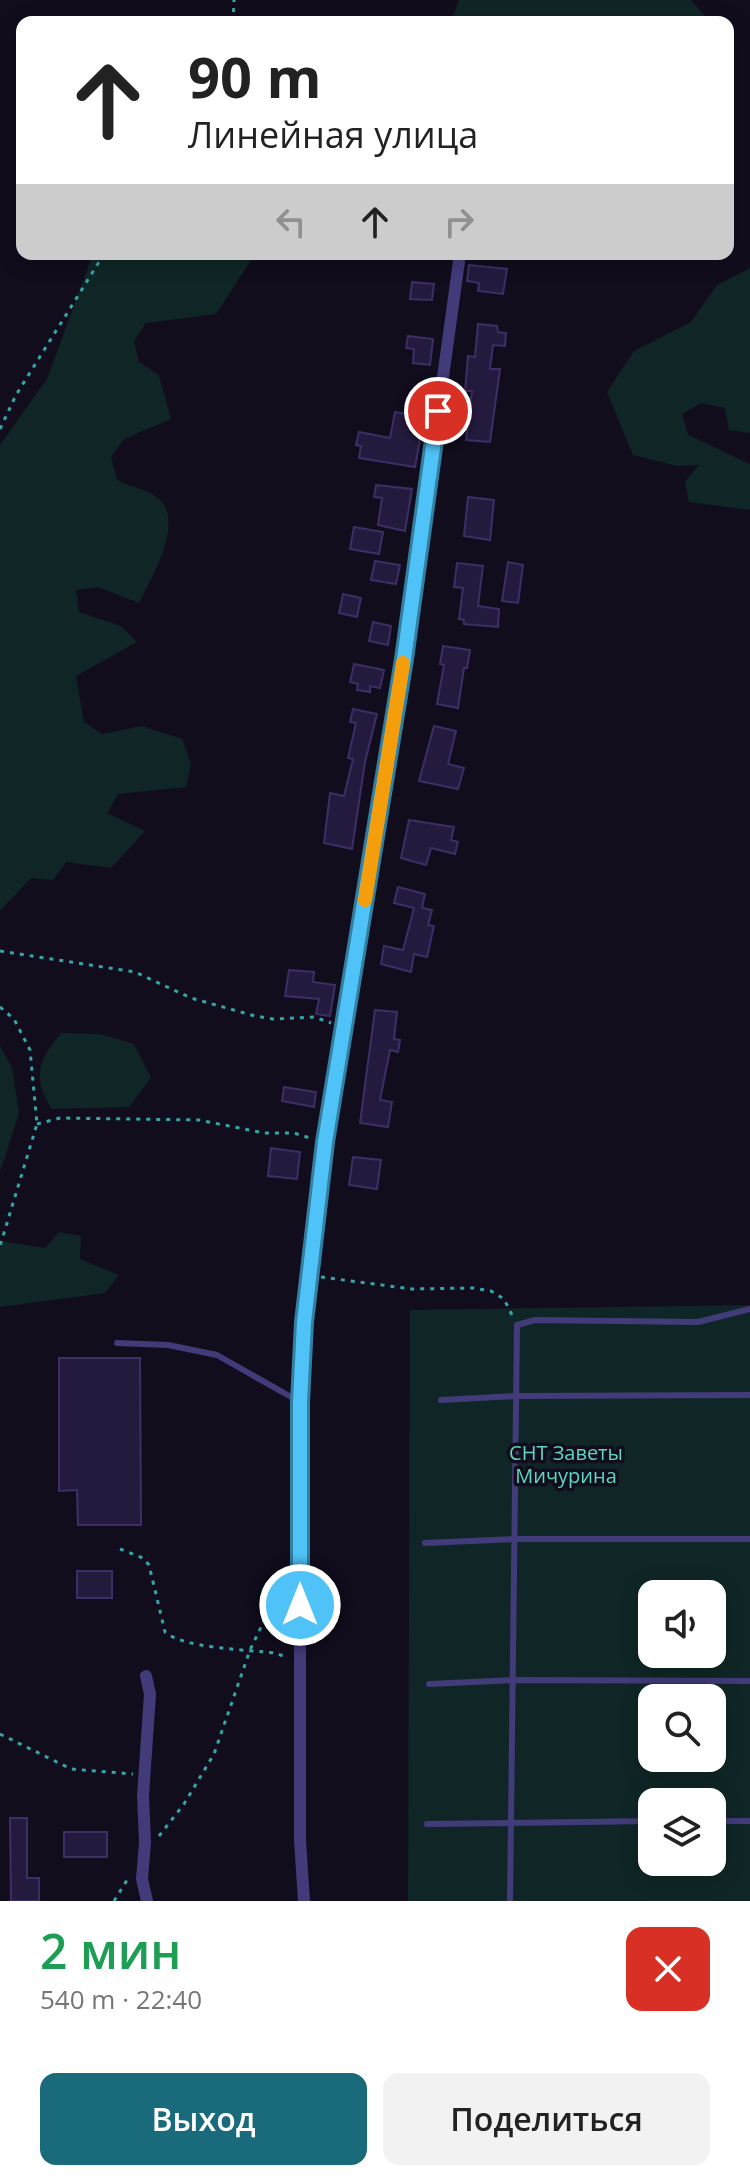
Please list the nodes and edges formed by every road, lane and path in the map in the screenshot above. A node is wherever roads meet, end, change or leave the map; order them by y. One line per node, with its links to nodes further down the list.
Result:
1 (100, 260): 3 (path)
2 (459, 260): 6 (street)
3 (0, 429)
4 (0, 951): 6 (path)
5 (0, 1007): 7 (path)
6 (345, 1032): 8 (street)
7 (37, 1124): 8 (path); 9 (path)
8 (325, 1142): 10 (street)
9 (0, 1246)
10 (309, 1275): 12 (path); 17 (street)
11 (750, 1309): 12 (lane)
12 (517, 1325): 15 (lane)
13 (117, 1343): 17 (lane)
14 (750, 1395): 15 (lane)
15 (516, 1396): 16 (lane); 18 (lane)
16 (441, 1400)
17 (300, 1402): 24 (street)
18 (515, 1539): 19 (lane); 20 (lane); 26 (lane)
19 (750, 1539)
20 (425, 1543)
21 (120, 1549): 23 (path)
22 (287, 1571): 23 (path)
23 (250, 1650): 24 (path); 36 (path)
24 (300, 1664): 39 (street)
25 (146, 1676): 30 (street)
26 (513, 1680): 27 (lane); 28 (lane); 31 (lane)
27 (750, 1681)
28 (429, 1684)
29 (0, 1734): 30 (path)
30 (144, 1775): 36 (street)
31 (511, 1821): 32 (lane); 35 (lane); 40 (lane)
32 (638, 1821)
33 (726, 1821): 34 (lane)
34 (750, 1821)
35 (427, 1824)
36 (144, 1852): 37 (path); 38 (street)
37 (114, 1901)
38 (147, 1901)
39 (304, 1901)
40 (510, 1901)

